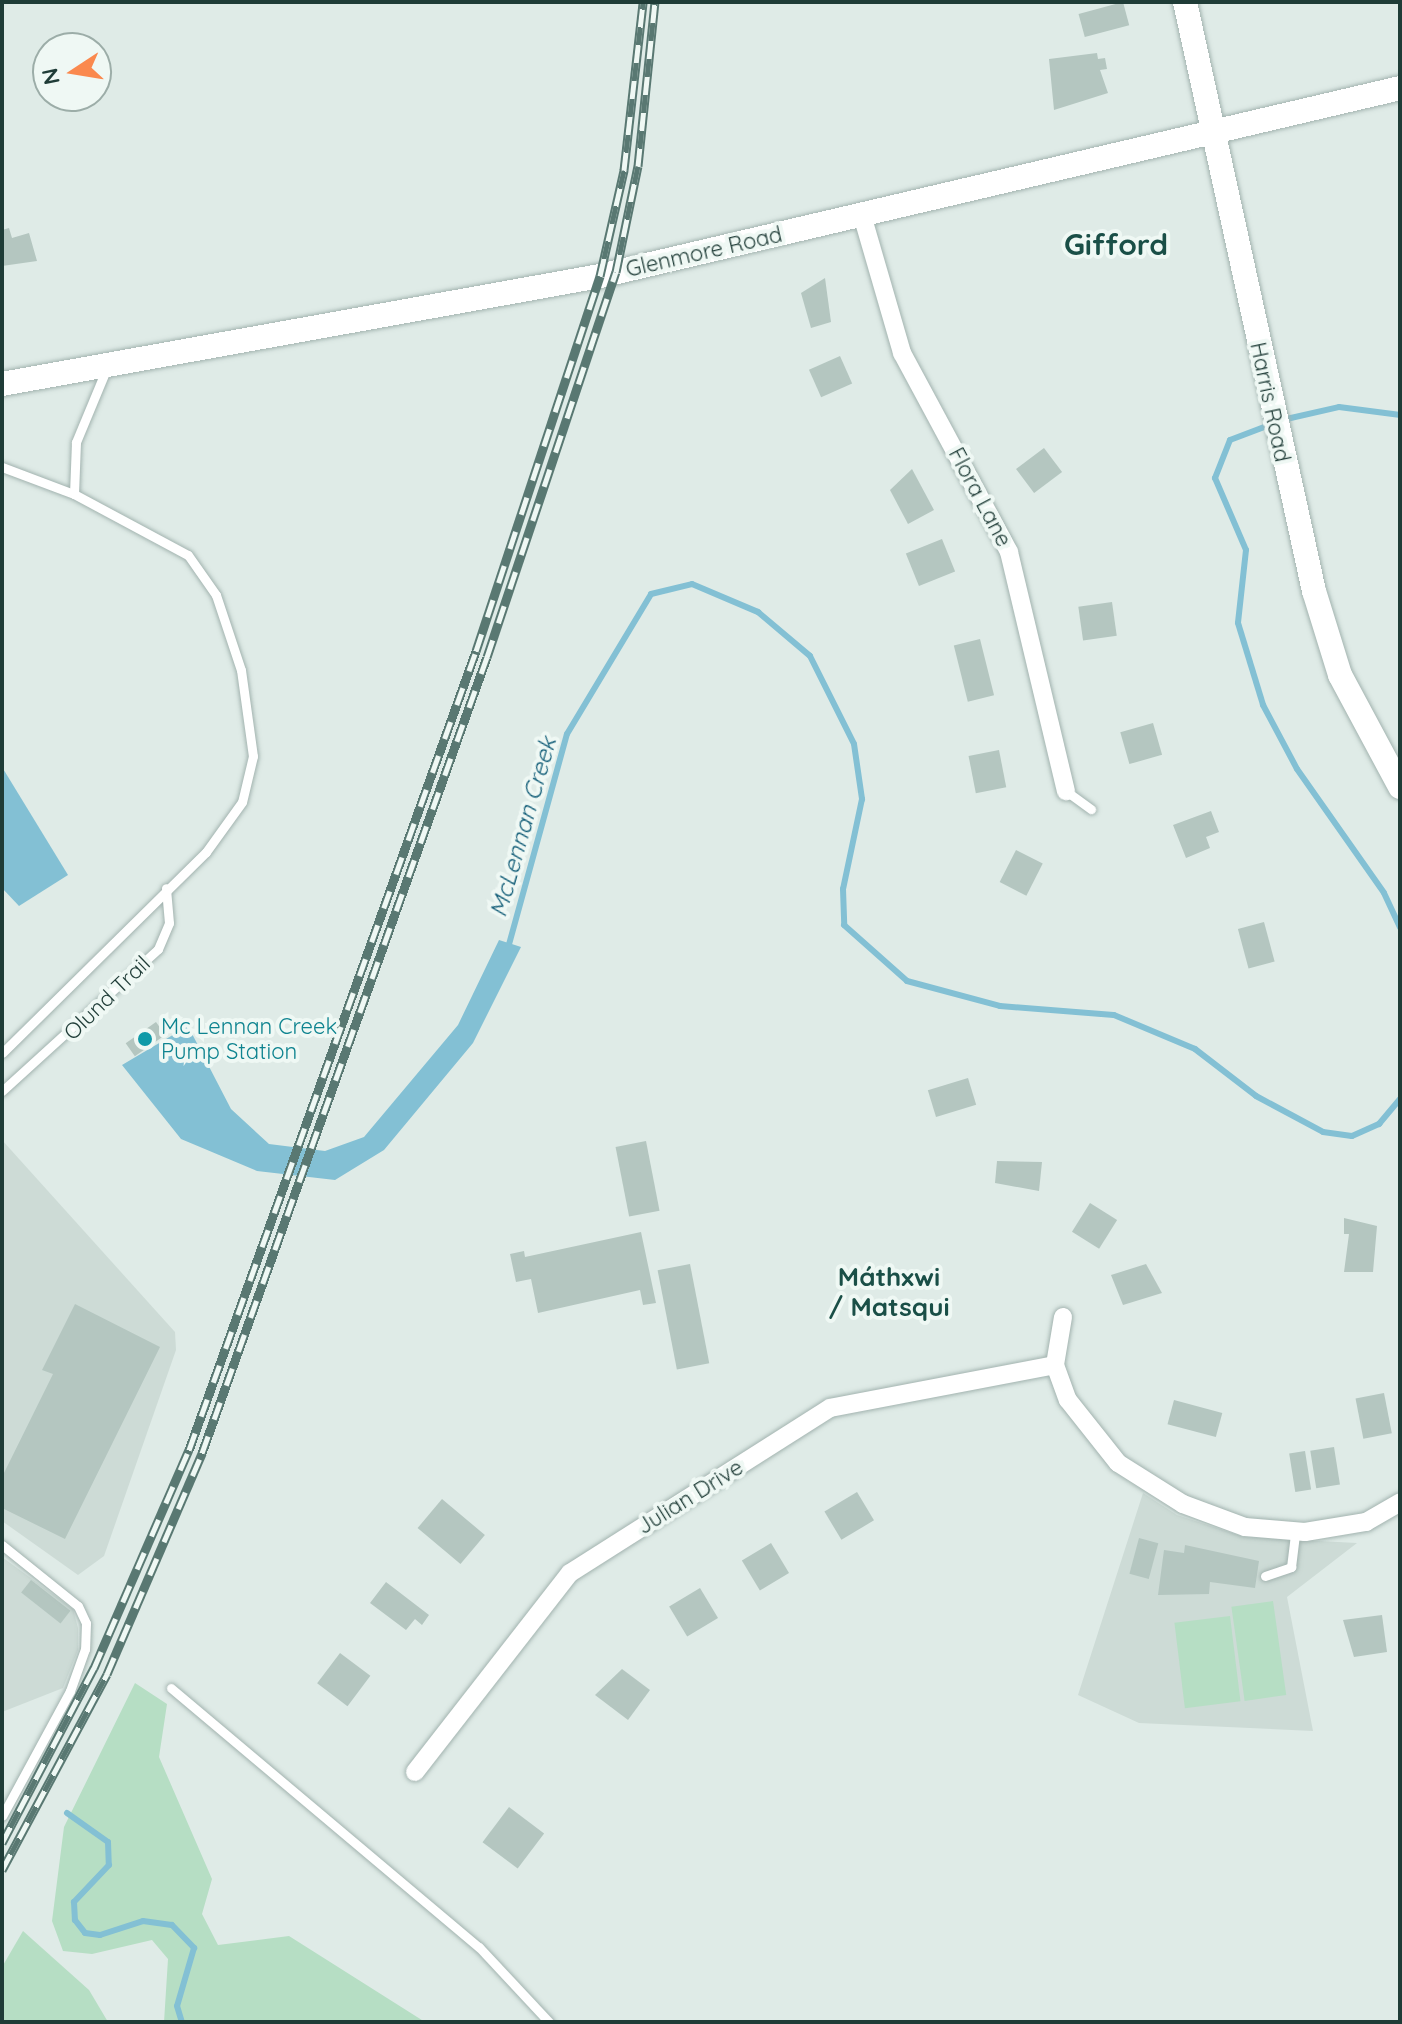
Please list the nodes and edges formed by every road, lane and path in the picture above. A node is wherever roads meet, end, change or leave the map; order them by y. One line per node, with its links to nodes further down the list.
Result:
1 (1185, 2): 3 (street, Harris Road)
2 (1400, 88): 3 (street, Glenmore Road)
3 (1212, 132): 4 (street, Glenmore Road); 9 (street, Harris Road)
4 (862, 215): 5 (street, Glenmore Road); 10 (street, Flora Lane)
5 (107, 367): 6 (street, Glenmore Road); 8 (lane)
6 (2, 384)
7 (2, 467): 8 (lane)
8 (74, 494): 12 (lane)
9 (1400, 787)
10 (1066, 791): 11 (lane)
11 (1091, 809)
12 (166, 888): 13 (lane); 14 (lane, Olund Trail)
13 (2, 1053)
14 (2, 1091)
15 (1063, 1317): 16 (street)
16 (1055, 1365): 18 (street); 22 (street, Julian Drive)
17 (1400, 1502): 18 (street)
18 (1295, 1531): 20 (lane)
19 (2, 1545): 23 (lane)
20 (1265, 1576)
21 (171, 1688): 24 (lane)
22 (415, 1772)
23 (2, 1816)
24 (549, 2022)

